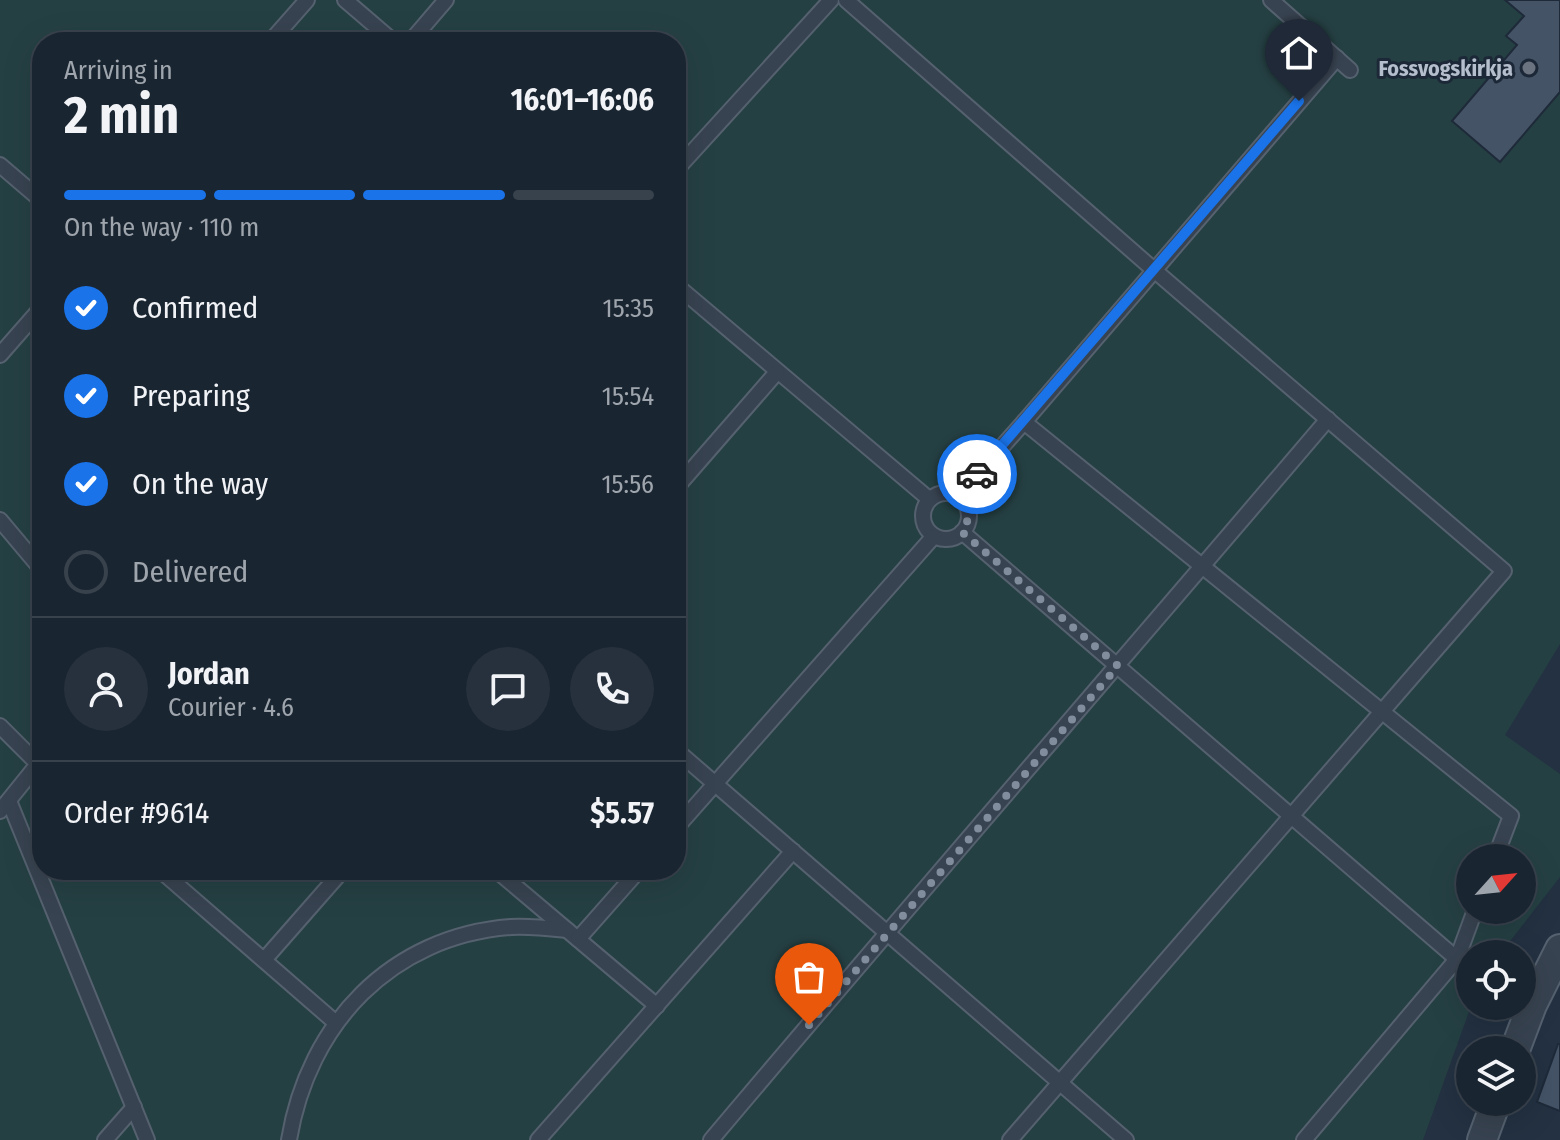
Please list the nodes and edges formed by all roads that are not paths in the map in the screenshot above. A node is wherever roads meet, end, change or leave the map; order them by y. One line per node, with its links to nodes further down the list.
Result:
1 (307, 0): 7 (lane)
2 (345, 0): 8 (lane)
3 (446, 0): 9 (lane)
4 (831, 0): 12 (lane)
5 (846, 0): 15 (lane)
6 (1271, 0): 10 (lane)
7 (279, 32)
8 (382, 32)
9 (419, 32)
10 (1337, 58): 11 (lane); 15 (lane)
11 (1350, 70)
12 (686, 159)
13 (0, 165): 14 (lane)
14 (32, 192)
15 (1154, 270): 20 (lane); 21 (lane)
16 (686, 294): 19 (lane)
17 (32, 318): 18 (lane)
18 (0, 355)
19 (777, 372): 22 (lane); 24 (lane)
20 (1328, 419): 29 (lane); 31 (lane)
21 (1024, 422): 23 (lane); 29 (lane)
22 (686, 477)
23 (958, 496): 24 (lane); 26 (lane)
24 (929, 499): 27 (lane)
25 (0, 520): 28 (lane)
26 (962, 532): 27 (lane); 30 (lane)
27 (934, 536): 36 (lane)
28 (32, 558)
29 (1203, 566): 30 (lane); 31 (lane)
30 (1118, 666): 38 (lane); 48 (lane)
31 (1382, 712): 38 (lane); 40 (lane)
32 (0, 726): 33 (lane)
33 (32, 756)
34 (686, 759): 36 (lane)
35 (32, 774): 37 (lane)
36 (715, 784): 39 (lane); 41 (lane)
37 (4, 806): 42 (lane)
38 (1291, 816): 51 (lane); 57 (lane)
39 (686, 817)
40 (1500, 844)
41 (793, 851): 48 (lane); 54 (lane)
42 (32, 871)
43 (36, 880): 58 (lane)
44 (172, 880): 52 (lane)
45 (334, 880): 52 (lane)
46 (508, 880): 49 (lane)
47 (629, 880): 49 (lane)
48 (887, 932): 57 (lane); 64 (lane)
49 (572, 934): 54 (lane); 55 (lane)
50 (1560, 949): 56 (street)
51 (1456, 958)
52 (264, 960): 55 (lane)
53 (1456, 960): 67 (lane)
54 (657, 1006): 63 (lane)
55 (336, 1023): 62 (lane)
56 (1520, 1036)
57 (1060, 1083): 65 (lane); 66 (lane)
58 (134, 1107): 60 (lane); 61 (lane)
59 (1491, 1116): 68 (street)
60 (105, 1140)
61 (147, 1140)
62 (289, 1140)
63 (538, 1140)
64 (711, 1140)
65 (1010, 1140)
66 (1126, 1140)
67 (1304, 1140)
68 (1482, 1140)

